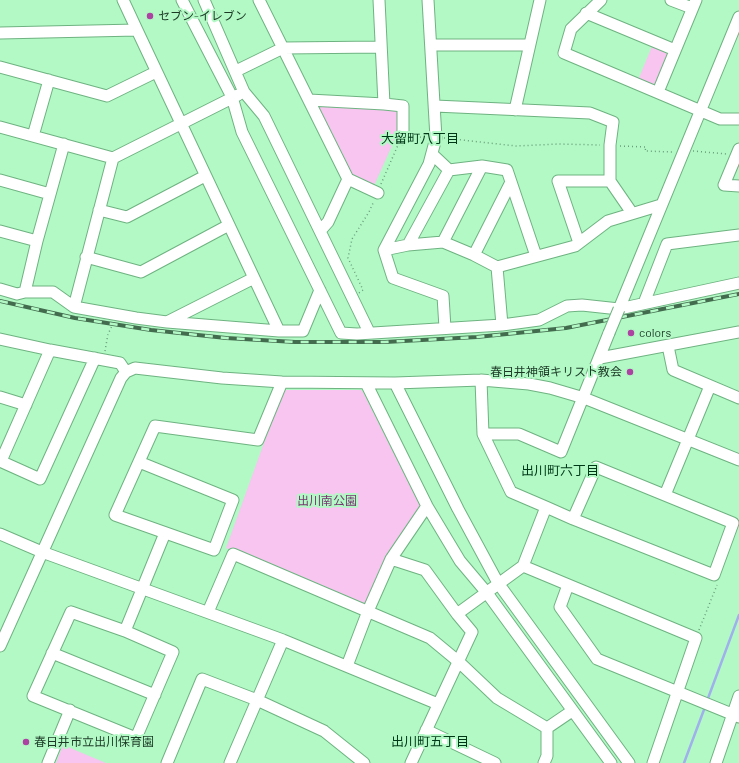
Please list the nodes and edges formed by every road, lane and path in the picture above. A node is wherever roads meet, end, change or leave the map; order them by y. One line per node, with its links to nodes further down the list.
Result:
1 (123, 0): 13 (street)
2 (182, 0): 26 (street)
3 (204, 0): 21 (street)
4 (259, 0): 18 (street)
5 (379, 0): 17 (street)
6 (428, 0): 15 (street)
7 (540, 0): 16 (street)
8 (601, 0): 11 (street)
9 (671, 0): 10 (street)
10 (694, 4): 19 (street)
11 (586, 13): 19 (street); 25 (street)
12 (739, 17): 31 (street)
13 (137, 30): 14 (street); 22 (street)
14 (0, 33)
15 (431, 45): 16 (street); 29 (street)
16 (529, 45): 30 (street)
17 (381, 46): 18 (street); 28 (street)
18 (283, 48): 21 (street); 27 (street)
19 (675, 50): 25 (street)
20 (0, 67): 23 (street)
21 (236, 71): 24 (street)
22 (156, 72): 23 (street); 33 (street)
23 (49, 80): 35 (street)
24 (244, 92): 26 (street); 56 (street)
25 (658, 92): 31 (street)
26 (232, 97): 33 (street); 70 (street)
27 (309, 100): 28 (street); 44 (street)
28 (384, 104): 36 (street)
29 (435, 106): 30 (street); 39 (street)
30 (515, 110): 46 (street)
31 (700, 110): 32 (street); 51 (street)
32 (739, 119)
33 (181, 123): 40 (street); 43 (street)
34 (0, 127): 35 (street)
35 (33, 136): 37 (street)
36 (403, 139)
37 (64, 144): 40 (street); 50 (street)
38 (739, 149): 48 (street)
39 (432, 154): 42 (street); 62 (street)
40 (113, 158): 52 (street)
41 (482, 166): 42 (street); 47 (street); 59 (street)
42 (449, 170): 61 (street)
43 (205, 176): 52 (street); 54 (street)
44 (348, 179): 49 (street); 56 (street)
45 (0, 180): 50 (street)
46 (610, 181): 53 (street); 60 (street)
47 (511, 182): 63 (street); 64 (street)
48 (739, 186)
49 (378, 193)
50 (50, 194): 58 (street)
51 (661, 205): 53 (street); 74 (street)
52 (99, 210): 65 (street)
53 (632, 213): 60 (street)
54 (229, 225): 65 (street); 67 (street)
55 (0, 231): 58 (street)
56 (320, 231): 79 (street)
57 (739, 235): 72 (street)
58 (37, 241): 71 (street)
59 (443, 242): 61 (street); 63 (street)
60 (579, 243): 64 (street)
61 (408, 245): 62 (street)
62 (384, 250): 77 (street)
63 (474, 255): 66 (street)
64 (536, 256): 66 (street)
65 (86, 257): 73 (street)
66 (497, 267): 76 (street)
67 (254, 278): 75 (street); 78 (street)
68 (739, 283): 72 (street)
69 (0, 289): 71 (street)
70 (320, 290): 78 (street); 79 (street)
71 (25, 292): 73 (street)
72 (644, 303): 74 (street)
73 (74, 307): 75 (street)
74 (619, 309): 76 (street); 85 (street, bridge)
75 (167, 322): 78 (street)
76 (502, 325): 77 (street)
77 (445, 328): 79 (street)
78 (280, 331)
79 (369, 332)
80 (739, 332): 83 (street)
81 (108, 334): 86 (path)
82 (0, 339): 84 (street)
83 (668, 346): 85 (street); 92 (street)
84 (50, 350): 86 (street); 96 (street)
85 (600, 358): 94 (street)
86 (99, 359): 87 (street); 100 (street)
87 (126, 372): 89 (street); 108 (street)
88 (481, 380): 91 (street); 94 (street); 97 (street)
89 (282, 382): 90 (street); 101 (street)
90 (366, 383): 91 (street); 103 (street)
91 (396, 383): 111 (street)
92 (710, 386): 95 (street); 98 (street)
93 (0, 397): 96 (street)
94 (584, 398): 97 (street); 98 (street)
95 (739, 398)
96 (26, 405): 100 (street)
97 (483, 434): 104 (street)
98 (689, 440): 99 (street); 102 (street)
99 (739, 460)
100 (1, 461)
101 (139, 462): 106 (street); 106 (street)
102 (665, 496): 105 (street); 105 (street)
103 (427, 506): 109 (street); 114 (street)
104 (546, 507): 105 (street); 110 (street)
105 (573, 519)
106 (165, 533): 113 (street)
107 (0, 534): 108 (street)
108 (42, 552): 113 (street); 120 (street)
109 (391, 559): 115 (street); 117 (street)
110 (523, 566): 111 (street); 112 (street)
111 (498, 583): 114 (street); 142 (street)
112 (568, 585): 124 (street); 124 (street)
113 (142, 589): 116 (street); 118 (street)
114 (487, 593): 117 (street); 130 (street)
115 (368, 611): 116 (street); 122 (street); 123 (street)
116 (208, 612): 119 (street)
117 (457, 614): 122 (street)
118 (125, 631): 121 (street); 125 (street)
119 (283, 640): 123 (street); 127 (street)
120 (0, 646)
121 (52, 653): 125 (street); 129 (street)
122 (458, 662): 128 (street); 132 (street)
123 (347, 666): 128 (street)
124 (677, 692): 131 (street); 143 (street)
125 (155, 695): 129 (street)
126 (739, 696): 131 (street)
127 (257, 700): 135 (street); 136 (street); 137 (street)
128 (438, 704): 133 (street)
129 (70, 710): 134 (street)
130 (572, 711): 132 (street); 141 (street)
131 (736, 716): 144 (street)
132 (547, 728): 140 (street)
133 (426, 730): 138 (street); 139 (street)
134 (48, 763)
135 (167, 763)
136 (230, 763)
137 (364, 763)
138 (410, 763)
139 (495, 763)
140 (544, 763)
141 (611, 763)
142 (629, 763)
143 (653, 763)
144 (716, 763)

